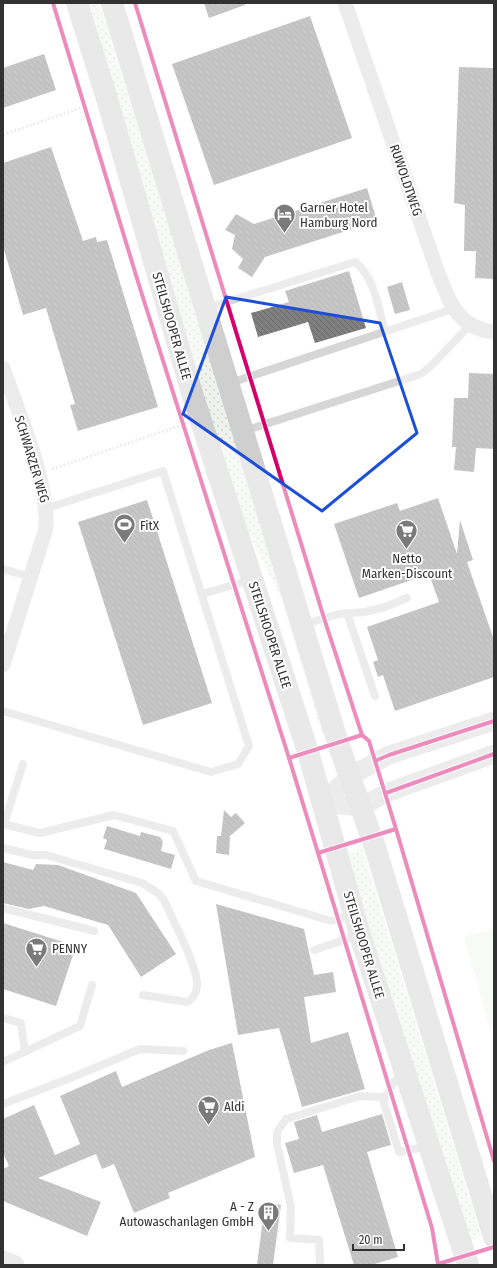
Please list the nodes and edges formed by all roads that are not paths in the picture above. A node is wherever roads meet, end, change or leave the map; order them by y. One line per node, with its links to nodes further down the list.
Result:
1 (77, 3): 16 (main road, STEILSHOOPER ALLEE)
2 (112, 3): 4 (main road)
3 (346, 3): 5 (street, RUWOLDTWEG)
4 (206, 308): 7 (lane); 10 (main road)
5 (453, 309): 6 (street, RUWOLDTWEG); 7 (lane)
6 (470, 325): 8 (street, RUWOLDTWEG); 12 (lane)
7 (385, 331): 10 (lane)
8 (494, 332)
9 (3, 368): 11 (street, SCHWARZER WEG)
10 (229, 384): 12 (main road)
11 (7, 394): 13 (street, SCHWARZER WEG)
12 (244, 431): 20 (main road)
13 (47, 508): 15 (street, SCHWARZER WEG); 17 (lane)
14 (3, 569): 15 (lane)
15 (31, 577): 21 (street, SCHWARZER WEG)
16 (252, 579): 17 (lane); 28 (main road, STEILSHOOPER ALLEE)
17 (202, 594): 23 (lane)
18 (407, 598): 19 (lane)
19 (347, 613): 20 (lane); 22 (lane)
20 (302, 626): 27 (main road)
21 (3, 665)
22 (375, 696)
23 (3, 712)
24 (494, 721): 27 (street)
25 (494, 754): 29 (street)
26 (23, 764): 30 (lane)
27 (350, 776): 28 (street); 29 (main road)
28 (322, 803): 29 (street); 33 (main road, STEILSHOOPER ALLEE)
29 (361, 807): 47 (main road)
30 (4, 824): 33 (lane)
31 (3, 848): 38 (lane)
32 (3, 908): 34 (lane)
33 (354, 914): 35 (main road, STEILSHOOPER ALLEE)
34 (94, 931)
35 (360, 935): 36 (lane); 43 (main road, STEILSHOOPER ALLEE)
36 (314, 950)
37 (92, 985): 41 (lane)
38 (143, 995)
39 (3, 1018): 41 (lane)
40 (183, 1051): 45 (lane)
41 (25, 1052): 42 (lane)
42 (3, 1062)
43 (404, 1068): 44 (lane); 46 (main road, STEILSHOOPER ALLEE)
44 (383, 1097): 46 (lane); 50 (lane)
45 (3, 1104)
46 (429, 1146): 51 (main road, STEILSHOOPER ALLEE)
47 (494, 1237)
48 (3, 1260): 49 (street)
49 (15, 1265)
50 (320, 1265)
51 (468, 1265)

